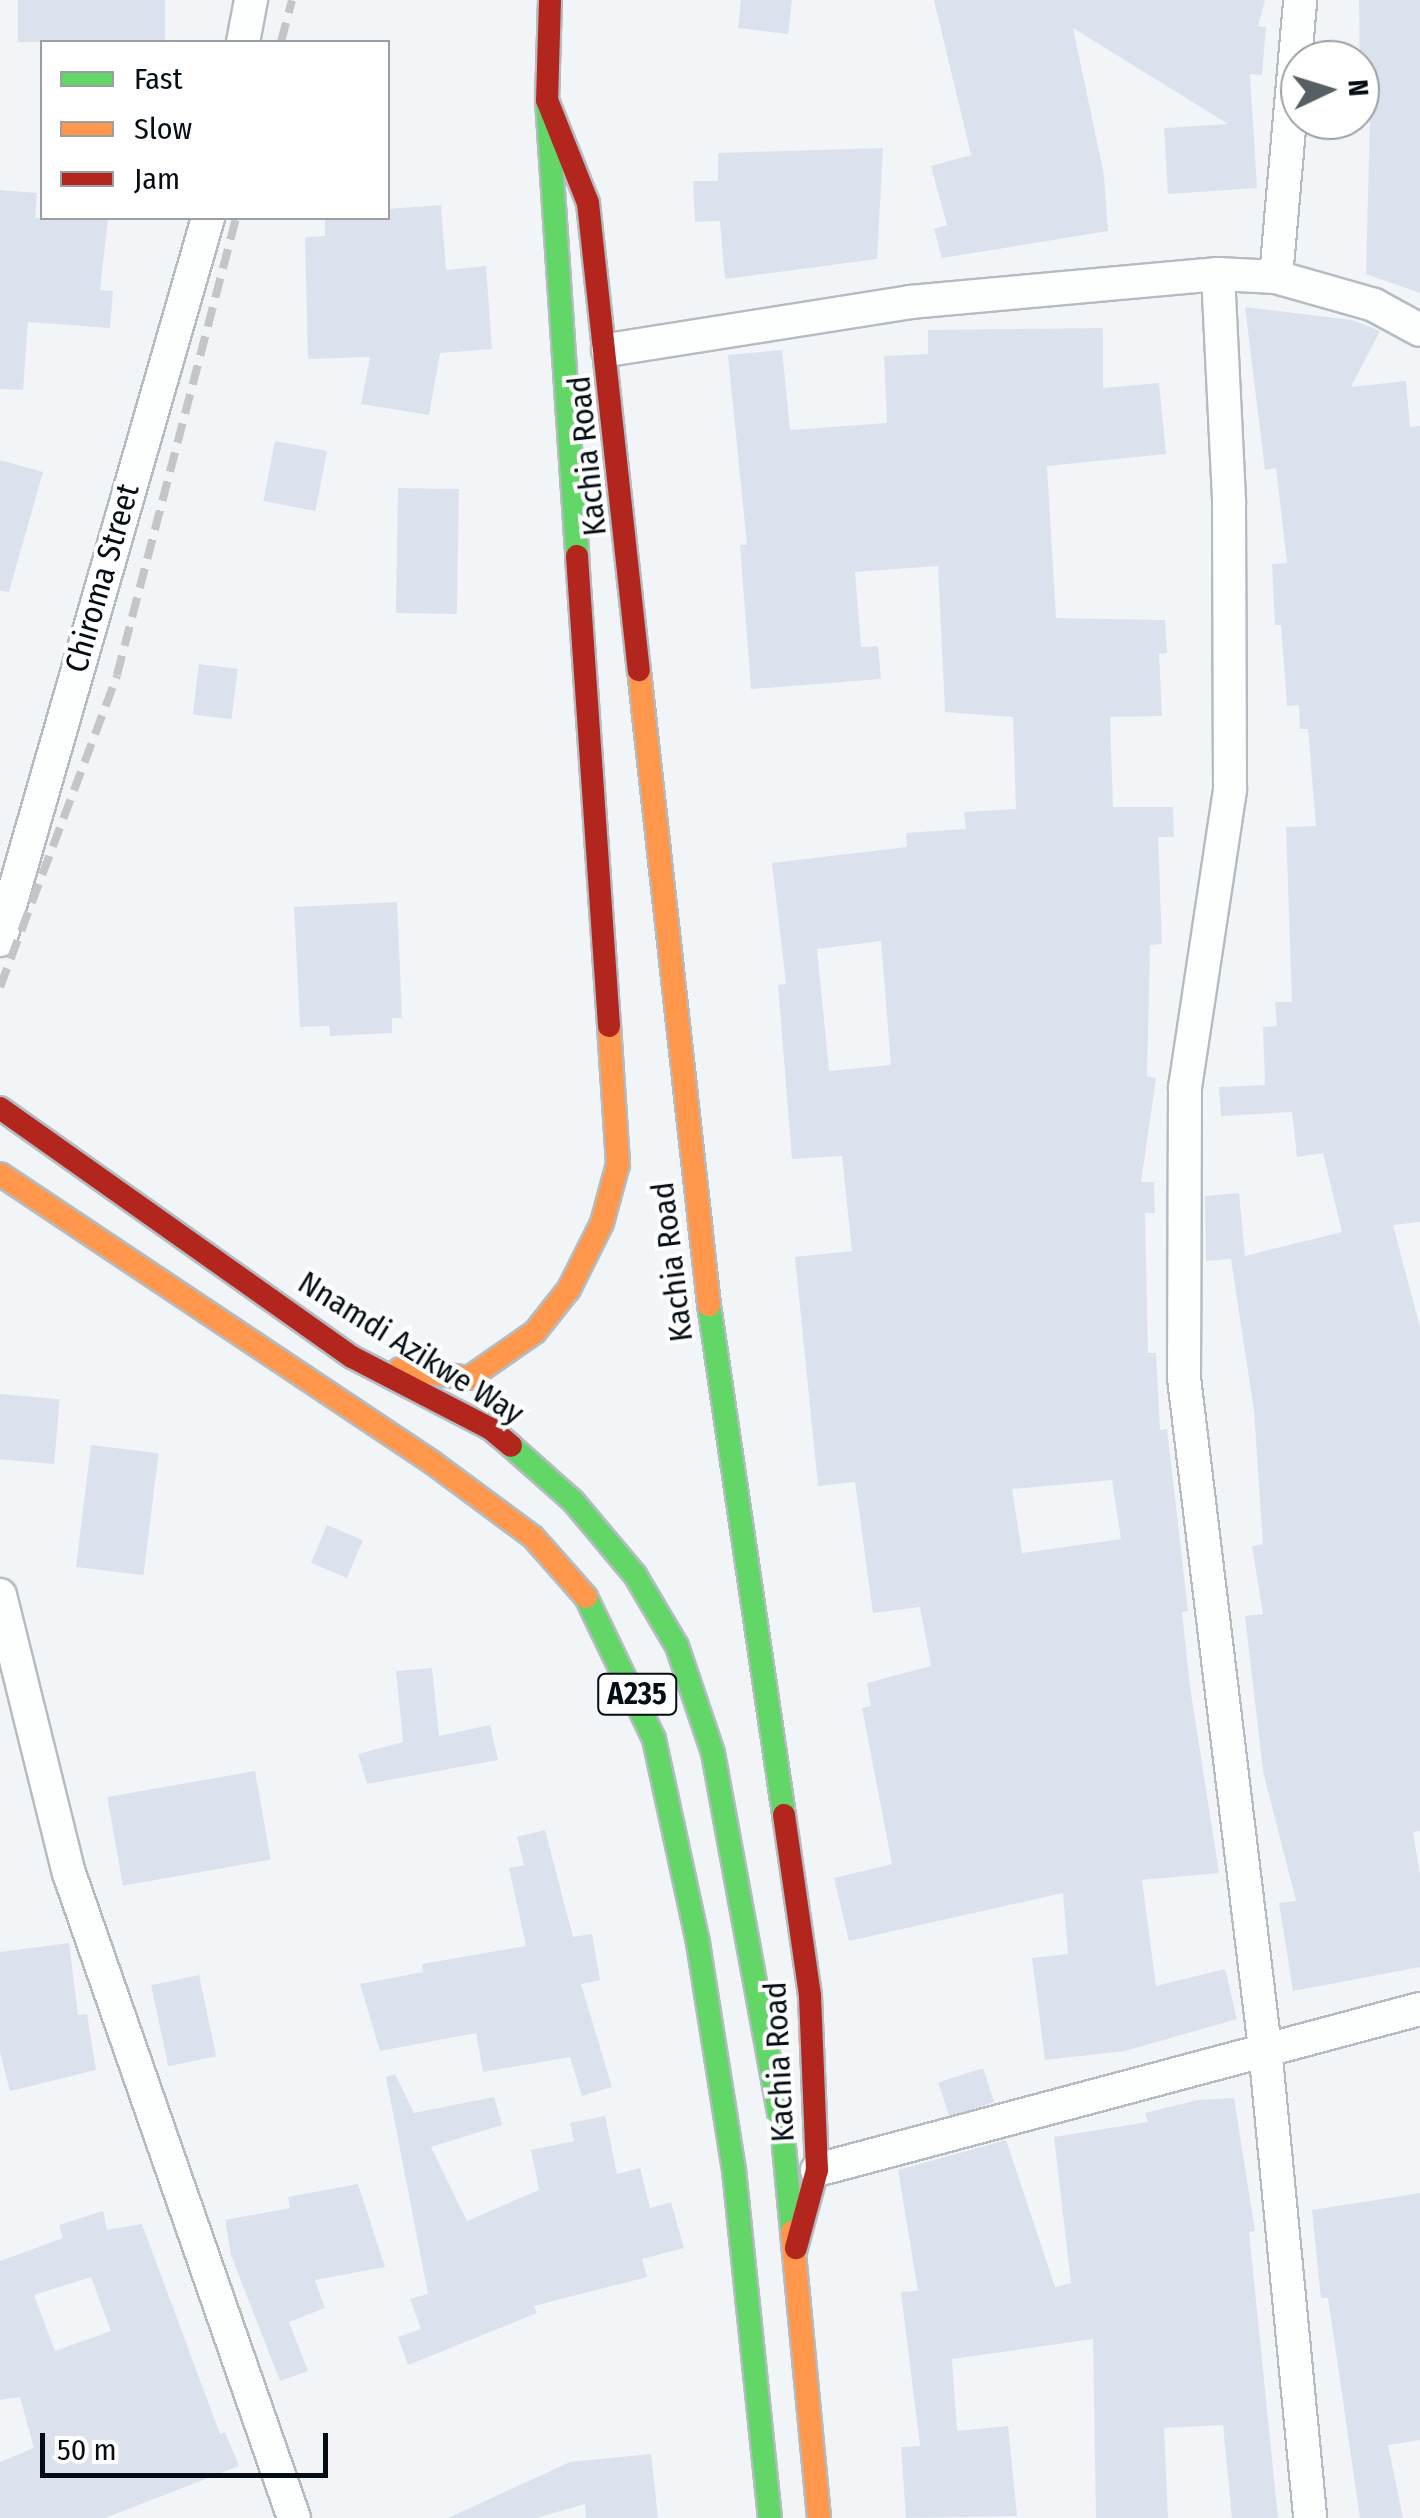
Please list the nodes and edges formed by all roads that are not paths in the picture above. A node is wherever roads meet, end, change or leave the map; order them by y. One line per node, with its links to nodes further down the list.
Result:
1 (251, 0): 4 (street)
2 (550, 0): 5 (main road, Kachia Road)
3 (1300, 0): 8 (street)
4 (243, 40)
5 (547, 100): 10 (main road, Kachia Road); 14 (main road)
6 (207, 220): 11 (street, Chiroma Street)
7 (1218, 274): 8 (street); 10 (street); 17 (street)
8 (1276, 277): 9 (street)
9 (1420, 330)
10 (608, 350): 18 (main road, Kachia Road)
11 (0, 940)
12 (0, 1108): 14 (main road, Nnamdi Azikwe Way / A235)
13 (0, 1174): 21 (main road, Kachia Road / A235)
14 (352, 1357): 19 (main road, Nnamdi Azikwe Way / A235)
15 (0, 1595): 20 (street)
16 (1420, 2008): 17 (street)
17 (1265, 2048): 18 (street); 23 (street)
18 (817, 2170): 19 (main road, Kachia Road)
19 (795, 2252): 22 (main road, Kachia Road / A235)
20 (294, 2518)
21 (770, 2518)
22 (819, 2518)
23 (1310, 2518)

